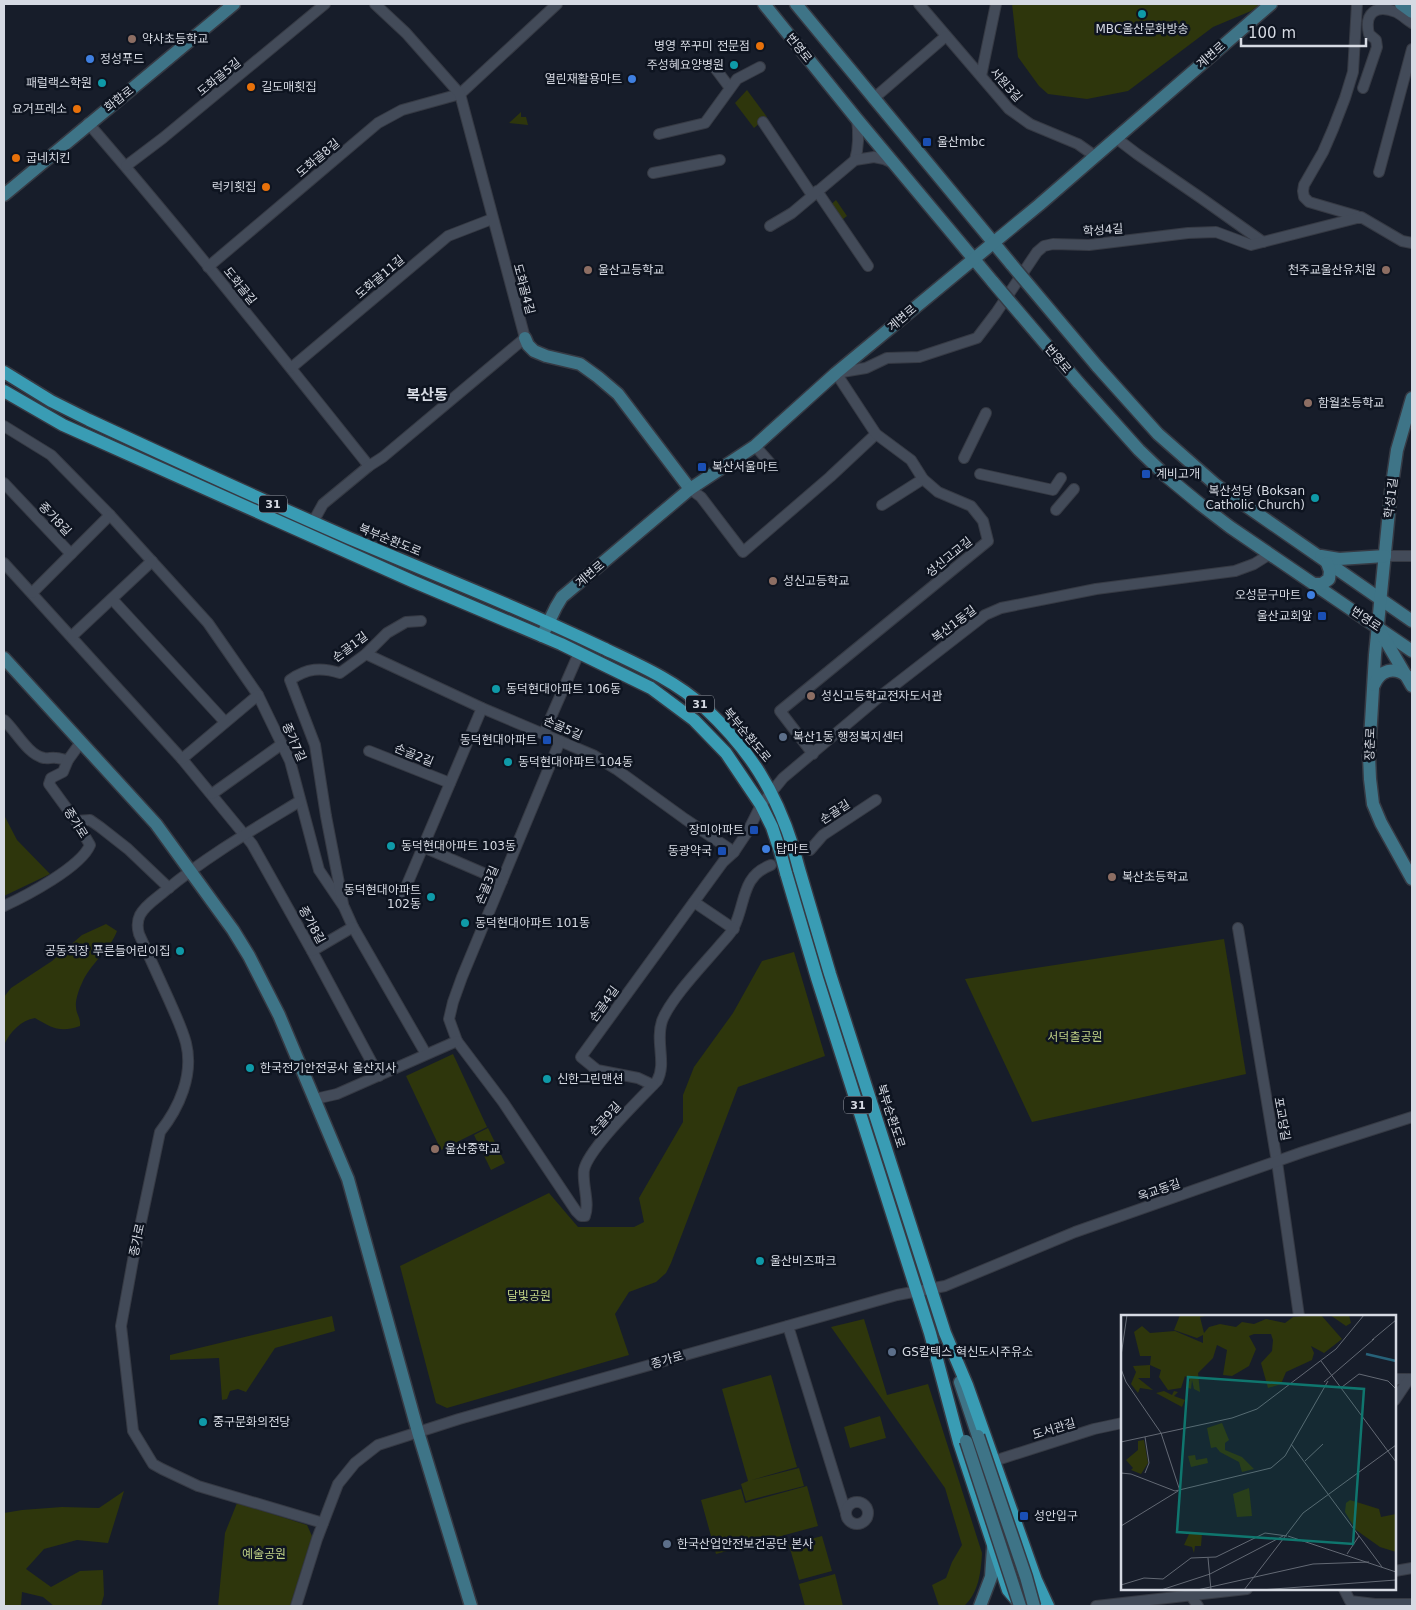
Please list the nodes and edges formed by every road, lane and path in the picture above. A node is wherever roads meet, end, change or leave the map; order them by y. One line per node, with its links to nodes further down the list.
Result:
1 (234, 4): 27 (main road, 화합로)
2 (325, 4): 34 (street, 도화골5길)
3 (375, 4): 23 (street, 도화골4길)
4 (557, 4): 17 (street)
5 (764, 4): 25 (main road, 번영로)
6 (796, 4): 24 (main road, 번영로)
7 (919, 4): 14 (street, 서원3길)
8 (996, 4): 20 (street)
9 (1271, 4): 29 (main road, 계변로)
10 (1357, 4): 39 (street)
11 (1401, 4): 12 (main road)
12 (1412, 12)
13 (1412, 23): 22 (street)
14 (946, 36): 20 (street, 서원3길); 24 (street)
15 (498, 48): 17 (street)
16 (1412, 49): 35 (street)
17 (497, 61): 23 (street)
18 (712, 64): 21 (street)
19 (760, 66): 21 (street)
20 (981, 76): 30 (street, 서원3길)
21 (730, 88): 28 (street)
22 (1363, 88)
23 (460, 94): 40 (street, 도화골4길); 47 (street, 도화골8길)
24 (873, 99): 42 (main road, 번영로)
25 (856, 118): 32 (street); 33 (main road, 번영로)
26 (763, 122): 37 (street)
27 (88, 123): 34 (street, 도화골길); 38 (main road, 화합로)
28 (658, 134)
29 (1116, 138): 30 (main road, 계변로); 43 (street)
30 (1095, 156): 42 (main road, 계변로)
31 (720, 160): 36 (street)
32 (855, 160): 33 (street); 37 (street)
33 (894, 164): 45 (main road, 번영로)
34 (126, 166): 47 (street, 도화골길)
35 (1379, 172)
36 (653, 173)
37 (815, 193): 41 (street); 46 (street)
38 (4, 195)
39 (1361, 217): 43 (street, 학성4길); 44 (street)
40 (492, 219): 48 (street, 도화골4길); 50 (street, 도화골11길)
41 (770, 226)
42 (993, 242): 45 (main road, 계변로); 77 (main road, 번영로, bridge)
43 (1263, 242): 52 (street, 학성4길)
44 (1412, 243)
45 (974, 259): 52 (main road, 계변로); 76 (main road, 번영로, bridge)
46 (868, 266)
47 (208, 267): 50 (street, 도화골길)
48 (525, 338): 62 (street); 67 (main road)
49 (4, 364): 69 (main road)
50 (291, 368): 62 (street, 도화골길)
51 (4, 372): 69 (main road, 북부순환도로 / 31)
52 (836, 373): 58 (street); 59 (main road, 계변로)
53 (4, 390): 71 (main road, 31)
54 (4, 398): 71 (main road)
55 (1412, 398): 78 (main road, 학성1길)
56 (986, 413): 60 (street)
57 (4, 426): 73 (street, 종가7길)
58 (876, 434): 65 (street, 성신고교길); 67 (street)
59 (755, 446): 61 (street); 67 (main road, 계변로)
60 (964, 458)
61 (771, 464)
62 (369, 466): 74 (street)
63 (980, 474): 64 (street)
64 (1061, 478)
65 (923, 479): 70 (street); 108 (street, 성신고교길)
66 (4, 483): 75 (street, 종가8길)
67 (690, 489): 89 (main road, 계변로)
68 (1074, 489): 72 (street)
69 (253, 495): 74 (main road, 북부순환도로 / 31)
70 (882, 505)
71 (248, 508): 92 (main road, 31)
72 (1056, 510)
73 (110, 516): 75 (street); 80 (street, 종가7길)
74 (313, 522): 89 (main road, 북부순환도로 / 31)
75 (71, 554): 84 (street, 종가8길)
76 (1270, 554): 83 (main road, 번영로); 108 (street, 복산1동길)
77 (1314, 554): 78 (main road); 82 (main road, 번영로)
78 (1385, 556): 79 (street); 86 (main road, 학성1길)
79 (1412, 556)
80 (152, 561): 85 (street); 99 (street, 종가7길)
81 (4, 562): 84 (street, 종가8길)
82 (1327, 563): 83 (main road); 86 (main road, 번영로)
83 (1314, 584): 90 (main road, 번영로)
84 (32, 593): 91 (street, 종가8길)
85 (112, 599): 91 (street); 102 (street)
86 (1381, 599): 87 (main road, 번영로); 90 (main road, 장춘로)
87 (1412, 621)
88 (421, 622): 95 (street, 손골1길)
89 (548, 622): 92 (main road, 계변로); 112 (main road, 북부순환도로 / 31)
90 (1378, 627): 93 (main road, 번영로); 97 (main road); 98 (main road, 장춘로)
91 (72, 636): 109 (street, 종가8길)
92 (542, 636): 94 (main road, 31)
93 (1412, 651)
94 (579, 653): 103 (street); 116 (main road, 31)
95 (366, 654): 100 (street, 손골5길); 130 (street, 손골1길)
96 (4, 658): 105 (main road)
97 (1409, 681): 98 (main road)
98 (1373, 687): 124 (main road, 장춘로)
99 (258, 695): 102 (street); 106 (street, 종가7길)
100 (482, 708): 103 (street, 손골5길); 111 (street)
101 (4, 720): 110 (street)
102 (225, 722): 109 (street)
103 (544, 733): 104 (street, 손골5길)
104 (560, 740): 121 (street, 손골5길); 125 (street, 손골3길)
105 (81, 742): 110 (street, 종가로); 123 (main road)
106 (282, 744): 113 (street); 115 (street, 종가7길)
107 (368, 751): 111 (street, 손골2길)
108 (813, 754): 112 (street, 복산1동길)
109 (182, 759): 113 (street, 종가8길)
110 (68, 760): 117 (street, 종가로)
111 (450, 783): 119 (street)
112 (772, 791): 116 (street, 복산1동길); 142 (main road, 북부순환도로 / 31, bridge)
113 (212, 794): 118 (street, 종가8길)
114 (876, 800): 120 (street, 손골길)
115 (300, 801): 118 (street, 종가로); 130 (street, 종가7길)
116 (762, 805): 121 (street, 손골4길); 143 (main road, 31, bridge)
117 (76, 821): 126 (street); 129 (street, 종가로)
118 (244, 834): 123 (street, 종가로); 134 (street, 종가8길)
119 (423, 847): 125 (street); 127 (street)
120 (810, 850)
121 (734, 852): 128 (street, 손골4길)
122 (771, 865): 133 (street, 손골9길)
123 (191, 870): 126 (street, 종가로); 139 (main road)
124 (1412, 879)
125 (502, 881): 135 (street, 손골3길)
126 (169, 888): 158 (street, 종가로)
127 (400, 901)
128 (694, 902): 133 (street); 138 (street, 손골4길)
129 (4, 906)
130 (344, 907): 131 (street, 종가7길)
131 (353, 927): 134 (street); 136 (street, 종가7길)
132 (1238, 928): 141 (street, 포교당길)
133 (734, 929): 138 (street, 손골9길)
134 (312, 951): 137 (street, 종가8길)
135 (457, 1041): 136 (street); 138 (street, 손골9길)
136 (426, 1054): 137 (street)
137 (379, 1076): 139 (street)
138 (653, 1085)
139 (315, 1098): 152 (main road)
140 (1412, 1117): 141 (street, 옥교동길)
141 (1277, 1162): 142 (street, 옥교동길); 144 (street, 포교당길)
142 (932, 1289): 143 (street, 옥교동길); 146 (main road, 북부순환도로 / 31)
143 (916, 1291): 145 (street, 종가로); 147 (main road, 31)
144 (1299, 1315)
145 (788, 1326): 152 (street, 종가로); 155 (street)
146 (945, 1332): 153 (main road, 북부순환도로); 154 (main road)
147 (931, 1337): 153 (main road); 159 (main road)
148 (1396, 1379): 149 (street)
149 (1411, 1379): 150 (street)
150 (1396, 1399)
151 (1121, 1423): 154 (street, 도서관길)
152 (418, 1432): 158 (street, 종가로); 169 (main road)
153 (972, 1438): 171 (main road, bridge); 172 (main road, bridge)
154 (994, 1460): 162 (main road)
155 (838, 1485): 156 (street); 157 (street)
156 (858, 1502): 157 (street); 157 (street)
157 (846, 1513)
158 (323, 1523): 168 (street, 종가로)
159 (993, 1545): 170 (main road); 171 (main road)
160 (1412, 1568): 161 (street)
161 (1396, 1570)
162 (1036, 1580): 171 (main road); 174 (main road); 175 (main road)
163 (1228, 1590): 165 (street)
164 (1344, 1590): 166 (street)
165 (1191, 1592): 167 (street); 178 (street)
166 (1412, 1604)
167 (1117, 1605): 177 (street)
168 (296, 1606)
169 (471, 1606)
170 (980, 1606)
171 (1018, 1606): 173 (main road)
172 (1034, 1606)
173 (1038, 1606)
174 (1043, 1606)
175 (1048, 1606)
176 (1096, 1606): 177 (street)
177 (1100, 1606)
178 (1198, 1606)

